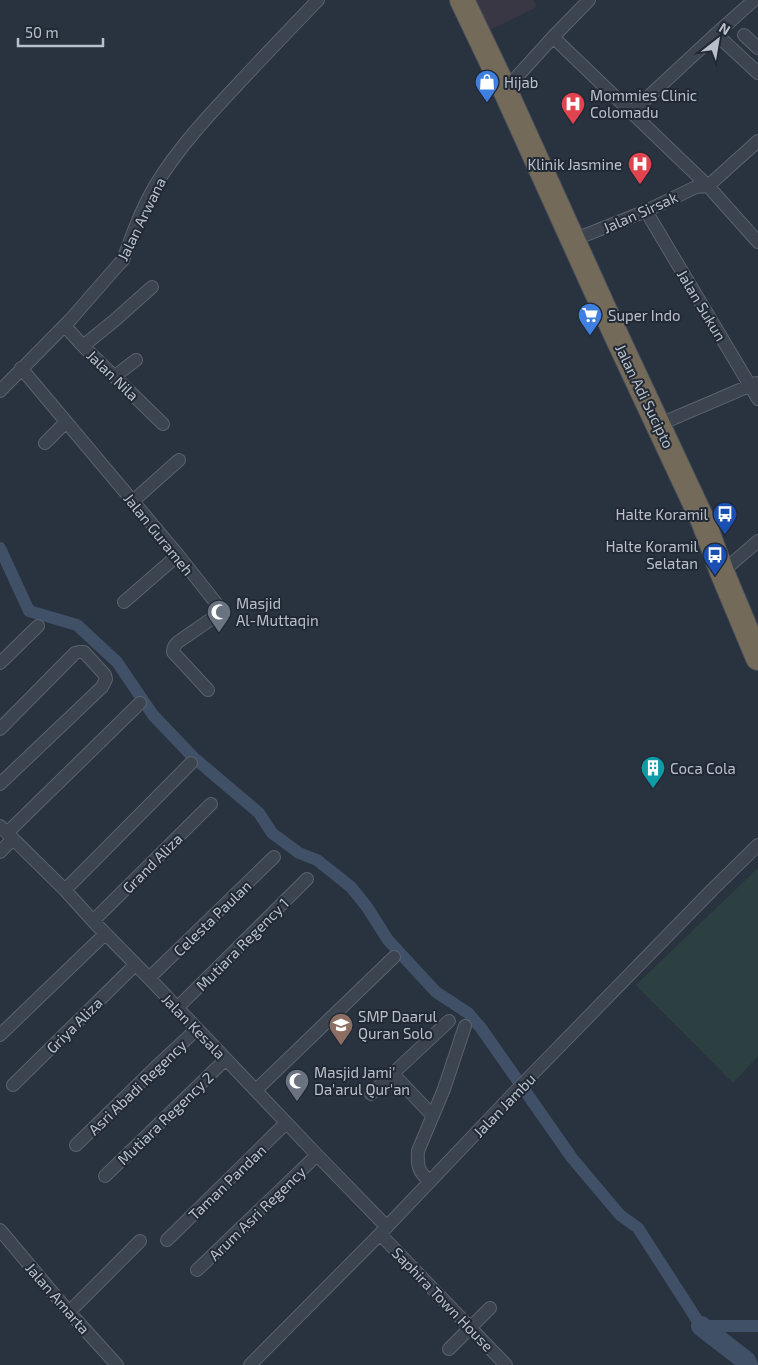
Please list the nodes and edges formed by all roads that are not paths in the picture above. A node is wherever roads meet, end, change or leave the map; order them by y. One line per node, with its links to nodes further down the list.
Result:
1 (318, 0): 18 (street, Jalan Arwana)
2 (462, 0): 10 (highway, Jalan Adi Sucipto)
3 (589, 0): 7 (street)
4 (754, 0): 5 (street)
5 (716, 34): 9 (street); 11 (street)
6 (744, 35): 8 (street)
7 (553, 37): 10 (street); 11 (street)
8 (758, 48)
9 (758, 73)
10 (505, 90): 15 (highway, Jalan Adi Sucipto)
11 (632, 112): 13 (street)
12 (758, 141): 13 (street)
13 (708, 186): 14 (street, Jalan Sirsak); 16 (street)
14 (646, 211): 15 (street, Jalan Sirsak); 23 (street, Jalan Sukun)
15 (573, 240): 28 (highway, Jalan Adi Sucipto)
16 (758, 242)
17 (152, 287): 19 (street)
18 (65, 326): 19 (street, Jalan Nila); 21 (street, Jalan Arwana)
19 (83, 346): 22 (street, Jalan Nila)
20 (136, 360): 22 (street)
21 (21, 368): 24 (street, Jalan Arwana); 26 (street, Jalan Gurameh)
22 (115, 376): 27 (street, Jalan Nila)
23 (754, 384): 25 (street, Jalan Sukun); 28 (street)
24 (0, 391)
25 (758, 399)
26 (66, 422): 29 (street); 31 (street, Jalan Gurameh)
27 (163, 424)
28 (658, 425): 34 (highway, Jalan Adi Sucipto)
29 (45, 443)
30 (179, 460): 31 (street)
31 (132, 501): 33 (street, Jalan Gurameh)
32 (758, 541): 34 (street)
33 (178, 555): 35 (street); 39 (street, Jalan Gurameh)
34 (722, 572): 37 (highway, Jalan Adi Sucipto)
35 (124, 602)
36 (38, 626): 38 (street)
37 (758, 658)
38 (0, 663)
39 (208, 690)
40 (140, 704): 45 (street)
41 (0, 729): 43 (street)
42 (191, 763): 50 (street)
43 (0, 784)
44 (212, 804): 51 (street, Grand Aliza)
45 (7, 833): 47 (street); 50 (street, Jalan Kesala)
46 (758, 845): 71 (street, Jalan Jambu)
47 (0, 852)
48 (274, 858): 55 (street, Celesta Paulan)
49 (307, 879): 56 (street, Mutiara Regency 1)
50 (65, 890): 51 (street, Jalan Kesala)
51 (93, 922): 52 (street, Jalan Kesala)
52 (105, 934): 54 (street, Jalan Kesala); 60 (street)
53 (394, 957): 64 (street)
54 (136, 965): 55 (street, Jalan Kesala); 63 (street, Griya Aliza)
55 (149, 978): 56 (street, Jalan Kesala)
56 (177, 1008): 59 (street, Jalan Kesala)
57 (449, 1022): 62 (street)
58 (465, 1026): 66 (street)
59 (197, 1029): 61 (street, Jalan Kesala); 68 (street, Asri Abadi Regency)
60 (0, 1035)
61 (226, 1059): 64 (street, Jalan Kesala); 70 (street, Mutiara Regency 2)
62 (393, 1074): 65 (street); 66 (street)
63 (13, 1086)
64 (256, 1090): 67 (street, Jalan Kesala)
65 (371, 1094)
66 (433, 1116): 71 (street)
67 (286, 1123): 69 (street, Jalan Kesala); 74 (street, Taman Pandan)
68 (76, 1145)
69 (317, 1156): 73 (street, Jalan Kesala); 76 (street, Arum Asri Regency)
70 (105, 1176)
71 (430, 1181): 73 (street, Jalan Jambu)
72 (0, 1230): 78 (street, Jalan Amarta)
73 (384, 1230): 79 (street, Saphira Town House); 82 (street, Jalan Jambu)
74 (167, 1240)
75 (140, 1241): 78 (street)
76 (197, 1270)
77 (490, 1308): 79 (street)
78 (69, 1312): 81 (street, Jalan Amarta)
79 (471, 1328): 80 (street); 83 (street, Saphira Town House)
80 (449, 1349)
81 (117, 1365)
82 (250, 1365)
83 (506, 1365)

